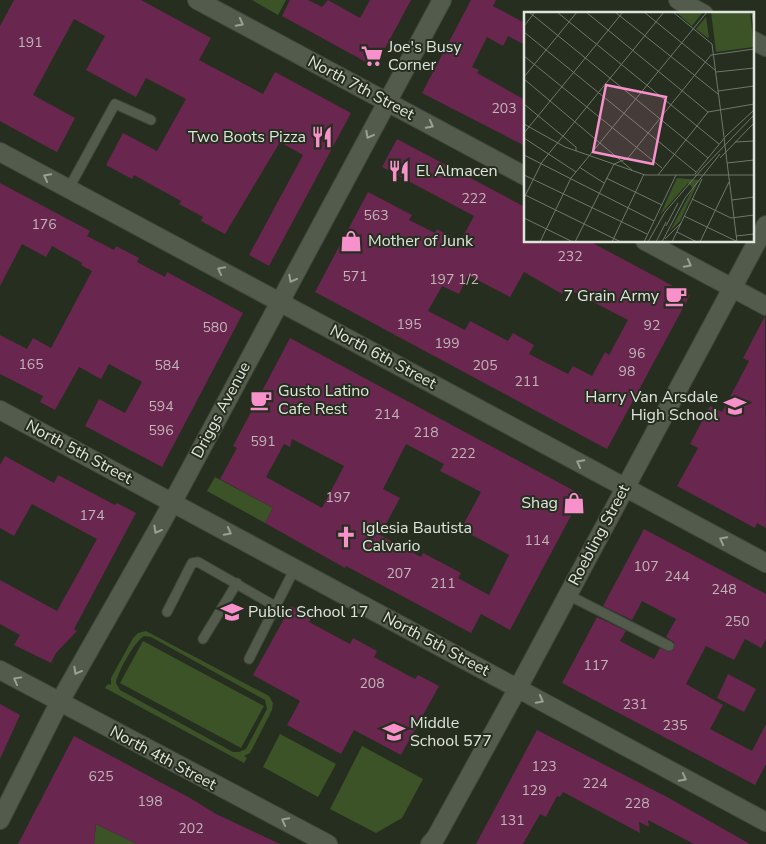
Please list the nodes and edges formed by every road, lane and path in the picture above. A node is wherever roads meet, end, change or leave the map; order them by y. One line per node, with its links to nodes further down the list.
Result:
1 (198, 0): 7 (street, North 7th Street, one-way to 7)
2 (442, 0): 7 (street, Driggs Avenue)
3 (678, 0): 4 (street)
4 (700, 12)
5 (754, 41): 6 (street)
6 (766, 47)
7 (387, 102): 10 (street, North 7th Street, one-way to 10); 15 (street, Driggs Avenue, one-way to 15)
8 (151, 120): 11 (lane)
9 (0, 152): 11 (street, North 6th Street, one-way to 9)
10 (524, 175)
11 (69, 188): 15 (street, North 6th Street, one-way to 11)
12 (766, 225): 14 (street, Roebling Street)
13 (647, 242): 14 (street, one-way to 14)
14 (732, 288): 16 (street); 18 (street, Roebling Street)
15 (280, 301): 18 (street, North 6th Street, one-way to 15); 19 (street, Driggs Avenue)
16 (766, 306)
17 (0, 410): 19 (street, North 5th Street)
18 (624, 487): 20 (street, North 6th Street, one-way to 18); 23 (street, Roebling Street)
19 (172, 502): 21 (street, North 5th Street, one-way to 21); 31 (street, Driggs Avenue, one-way to 31)
20 (766, 564)
21 (295, 568): 24 (lane); 30 (street, North 5th Street)
22 (237, 583): 24 (lane); 25 (lane); 26 (lane)
23 (568, 595): 27 (lane); 30 (street, Roebling Street)
24 (275, 606): 28 (lane)
25 (167, 612)
26 (203, 639)
27 (669, 646)
28 (249, 660)
29 (0, 670): 31 (street, North 4th Street, one-way to 29)
30 (518, 688): 33 (street, North 5th Street, one-way to 33); 35 (street, Roebling Street)
31 (59, 703): 32 (street, Driggs Avenue); 34 (street, North 4th Street, one-way to 31)
32 (0, 820)
33 (766, 822)
34 (328, 844)
35 (430, 844)

